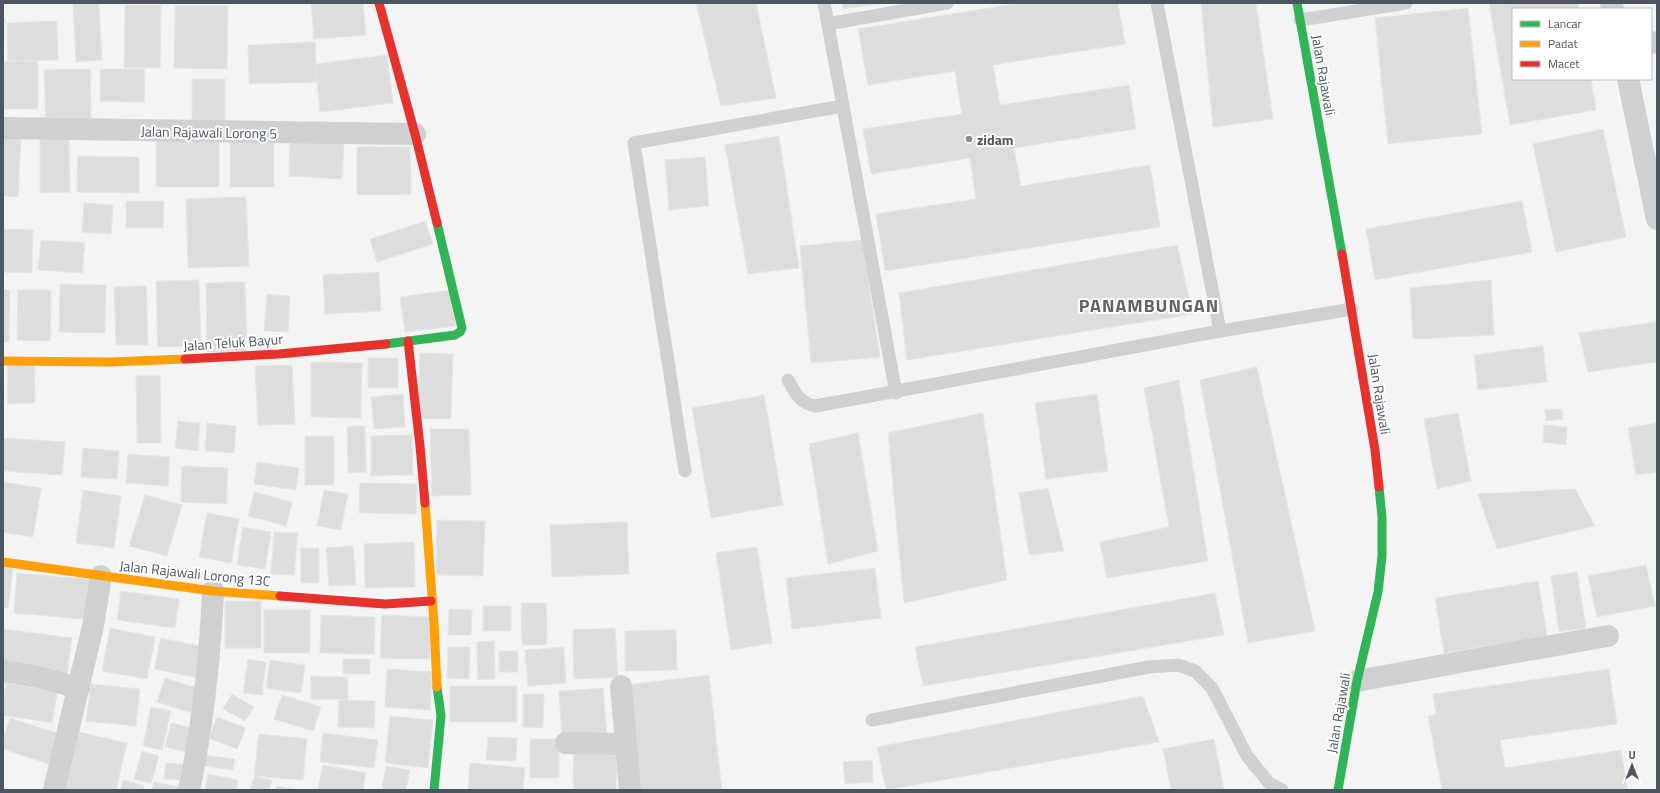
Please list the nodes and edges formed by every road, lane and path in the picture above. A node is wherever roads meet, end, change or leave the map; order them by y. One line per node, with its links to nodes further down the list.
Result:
1 (379, 3): 12 (street)
2 (824, 3): 8 (lane)
3 (947, 3): 8 (lane)
4 (1157, 3): 15 (lane)
5 (1297, 3): 7 (street, Jalan Rajawali)
6 (1406, 3): 7 (lane)
7 (1300, 20): 14 (street, Jalan Rajawali)
8 (828, 24): 10 (lane)
9 (1628, 80): 13 (street)
10 (843, 106): 19 (lane); 20 (lane)
11 (3, 128): 12 (street, Jalan Rajawali Lorong 5)
12 (415, 134): 16 (street, Jalan Teluk Bayur)
13 (1657, 219)
14 (1352, 309): 15 (lane); 27 (street, Jalan Rajawali)
15 (1220, 331): 19 (lane)
16 (408, 341): 17 (street, Jalan Teluk Bayur); 24 (street)
17 (3, 361)
18 (788, 380): 19 (lane)
19 (896, 392)
20 (685, 471)
21 (3, 562): 22 (street, Jalan Rajawali Lorong 13C)
22 (101, 576): 23 (street, Jalan Rajawali Lorong 13C); 29 (street)
23 (213, 591): 24 (street, Jalan Rajawali Lorong 13C); 35 (street)
24 (431, 601): 33 (street)
25 (1608, 636): 27 (street)
26 (3, 671): 29 (street)
27 (1357, 681): 38 (street, Jalan Rajawali)
28 (621, 686): 32 (street)
29 (79, 688): 34 (street)
30 (872, 720): 37 (lane)
31 (566, 743): 32 (street)
32 (625, 744): 36 (street)
33 (435, 789)
34 (54, 790)
35 (189, 790)
36 (630, 790)
37 (1282, 790)
38 (1338, 790)

